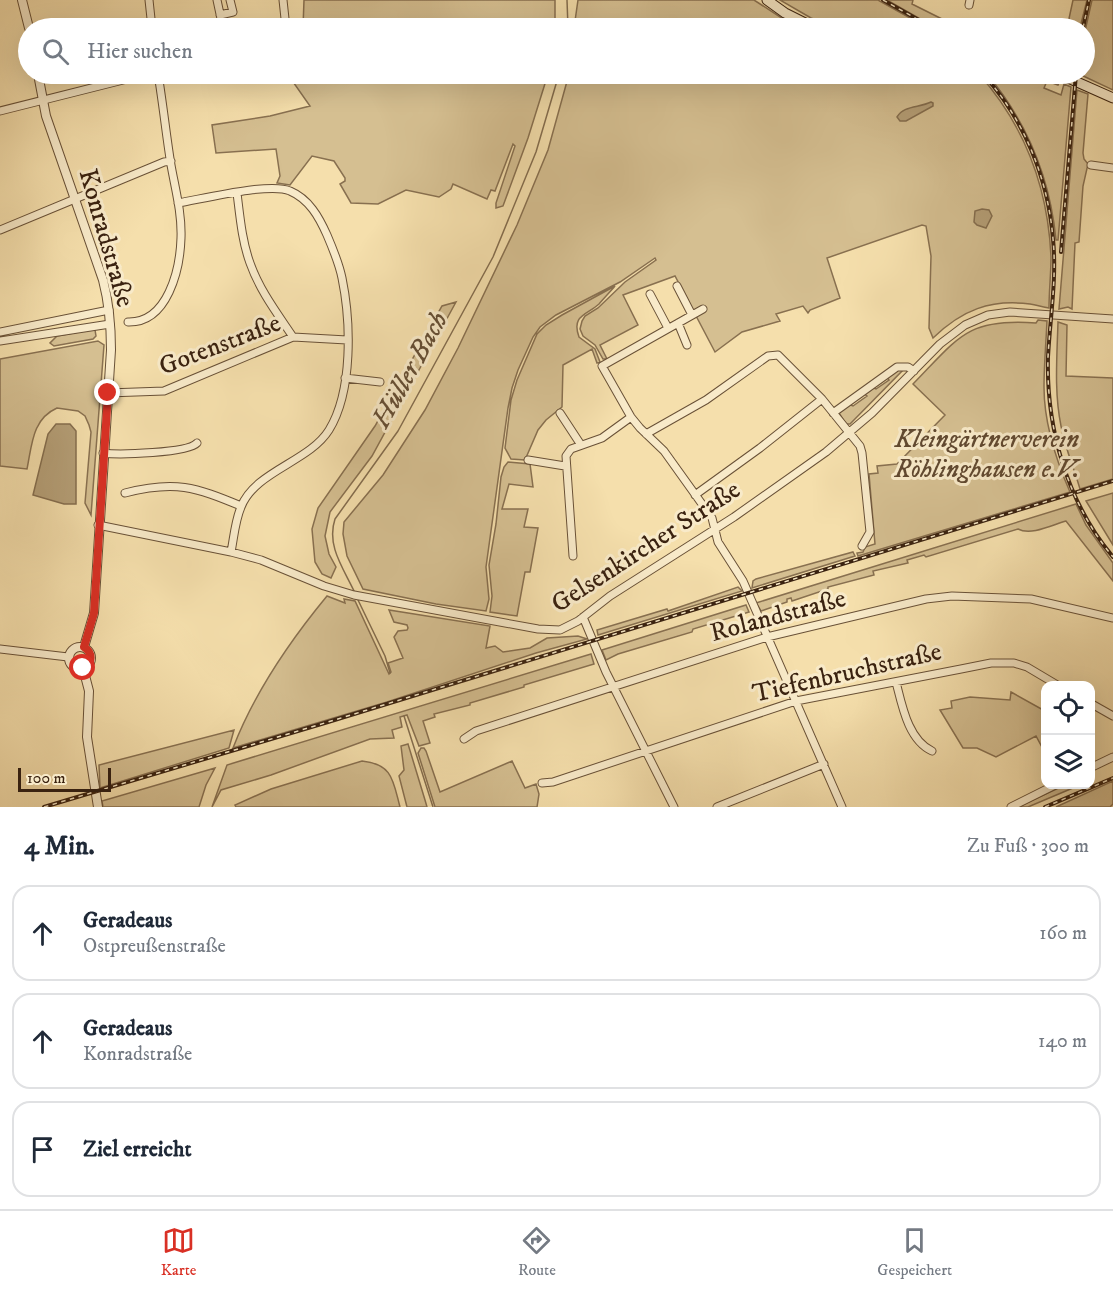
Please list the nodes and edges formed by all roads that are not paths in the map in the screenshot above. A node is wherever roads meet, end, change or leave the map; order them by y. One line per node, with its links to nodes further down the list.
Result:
1 (22, 0): 8 (street)
2 (149, 0): 9 (street)
3 (219, 0): 7 (street)
4 (231, 0): 7 (street)
5 (283, 0): 11 (street)
6 (767, 0): 12 (main road)
7 (220, 15): 10 (street)
8 (26, 18)
9 (151, 18)
10 (221, 18)
11 (285, 18)
12 (794, 18)
13 (40, 84): 18 (street, Konradstraße)
14 (107, 84): 18 (street)
15 (159, 84): 20 (street)
16 (1082, 84): 17 (main road)
17 (1113, 98)
18 (43, 100): 19 (street); 24 (street, Konradstraße)
19 (0, 111)
20 (171, 161): 24 (street); 25 (street)
21 (1091, 165): 22 (street)
22 (1113, 168)
23 (237, 193): 25 (street); 38 (street); 39 (street)
24 (75, 198): 26 (street); 30 (street, Konradstraße)
25 (178, 203): 33 (street)
26 (0, 230)
27 (677, 286): 31 (street)
28 (650, 294): 36 (street)
29 (703, 309): 31 (street)
30 (109, 310): 35 (street, Konradstraße); 37 (street)
31 (692, 315): 34 (street)
32 (1113, 319): 42 (street, Gelsenkircher Straße)
33 (128, 322)
34 (678, 323): 36 (street); 41 (street)
35 (110, 324): 40 (street); 45 (street, Konradstraße)
36 (668, 328): 49 (street)
37 (0, 332)
38 (293, 337): 39 (street, Gotenstraße); 45 (street, Gotenstraße)
39 (347, 340): 43 (street)
40 (0, 341)
41 (687, 345)
42 (914, 371): 48 (street); 51 (street, Gelsenkircher Straße)
43 (345, 378): 44 (street); 59 (street)
44 (381, 382)
45 (108, 393): 54 (street, Konradstraße)
46 (822, 399): 48 (street); 50 (street); 58 (street)
47 (560, 413): 53 (street)
48 (833, 413): 51 (street)
49 (631, 417): 50 (street); 53 (street)
50 (645, 434): 58 (street)
51 (849, 434): 61 (street, Gelsenkircher Straße); 62 (street)
52 (197, 443): 54 (street)
53 (581, 445): 56 (street)
54 (103, 453): 60 (street, Konradstraße)
55 (528, 460): 56 (street)
56 (565, 466): 64 (street)
57 (125, 493): 59 (street)
58 (695, 495): 61 (street)
59 (241, 506): 63 (street)
60 (98, 525): 63 (street, Gelsenkircher Straße); 68 (street, Konradstraße)
61 (716, 529): 65 (street, Gelsenkircher Straße); 67 (street)
62 (862, 546)
63 (231, 552): 65 (street, Gelsenkircher Straße)
64 (573, 556)
65 (584, 617): 74 (street)
66 (1113, 618): 67 (street, Rolandstraße)
67 (767, 638): 74 (street, Rolandstraße); 75 (street)
68 (84, 647): 70 (street); 71 (street)
69 (0, 649): 70 (street)
70 (68, 657): 71 (street)
71 (83, 668): 86 (street)
72 (1050, 681): 73 (street, Tiefenbruchstraße)
73 (896, 682): 75 (street, Tiefenbruchstraße); 80 (street)
74 (614, 687): 78 (street, Rolandstraße); 79 (street)
75 (796, 701): 79 (street, Tiefenbruchstraße); 82 (street)
76 (1095, 706): 77 (street)
77 (1113, 716)
78 (464, 739)
79 (646, 751): 84 (street, Tiefenbruchstraße); 87 (street)
80 (932, 751)
81 (1113, 757): 83 (street)
82 (824, 764): 88 (street); 89 (street)
83 (1095, 766)
84 (542, 783)
85 (1048, 789): 90 (street)
86 (98, 807)
87 (674, 807)
88 (717, 807)
89 (842, 807)
90 (1011, 807)

